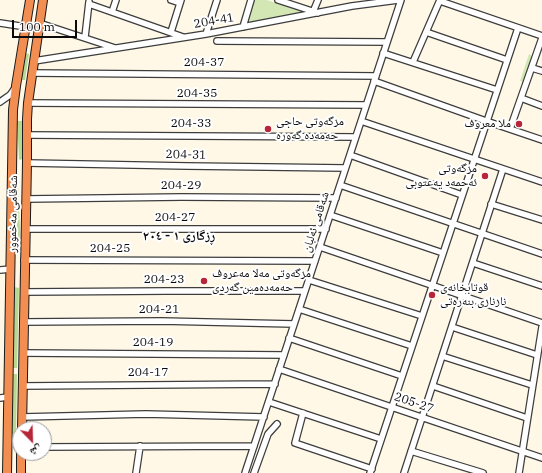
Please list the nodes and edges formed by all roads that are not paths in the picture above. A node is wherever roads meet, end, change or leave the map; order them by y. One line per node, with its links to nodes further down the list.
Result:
1 (30, 0): 19 (highway, شەقامی مەخموور)
2 (43, 0): 18 (highway, شەقامی مەخموور)
3 (116, 0): 15 (street)
4 (171, 0): 13 (street)
5 (217, 0): 24 (street)
6 (251, 0): 20 (street)
7 (278, 0): 16 (street)
8 (318, 0): 16 (street)
9 (354, 0): 14 (street)
10 (399, 0): 14 (street, 204-41); 29 (street, شەقامی ئەلبان)
11 (440, 0): 21 (street); 23 (street)
12 (89, 2): 15 (street); 25 (street)
13 (181, 2): 22 (street)
14 (352, 6): 16 (street, 204-41)
15 (112, 12): 22 (street)
16 (316, 13): 20 (street, 204-41)
17 (0, 23): 19 (street)
18 (39, 23): 25 (street); 33 (highway, شەقامی مەخموور)
19 (26, 27): 39 (highway, شەقامی مەخموور)
20 (243, 27): 24 (street, 204-41)
21 (518, 28): 26 (street); 32 (street)
22 (171, 32): 27 (street)
23 (426, 32): 32 (street); 34 (street)
24 (206, 34): 27 (street, 204-41)
25 (85, 37): 30 (street)
26 (542, 37): 35 (street)
27 (185, 38): 30 (street, 204-41)
28 (217, 40): 29 (street)
29 (387, 42): 31 (street, شەقامی ئەلبان)
30 (117, 48): 33 (street, 204-41)
31 (383, 53): 34 (street); 38 (street, شەقامی ئەلبان)
32 (507, 60): 40 (street)
33 (34, 61): 37 (highway, شەقامی مەخموور)
34 (413, 62): 40 (street)
35 (532, 68): 36 (street); 41 (street)
36 (542, 71)
37 (32, 73): 38 (street, 204-37); 43 (highway, شەقامی مەخموور)
38 (375, 78): 44 (street, شەقامی ئەلبان); 48 (street, 204-37)
39 (16, 86): 42 (street); 46 (highway, شەقامی مەخموور)
40 (497, 90): 48 (street)
41 (521, 98): 45 (street); 49 (street)
42 (0, 101): 46 (street)
43 (28, 103): 44 (street, 204-35); 50 (highway, شەقامی مەخموور)
44 (366, 105): 47 (street, شەقامی ئەلبان)
45 (542, 106)
46 (13, 110): 55 (highway, شەقامی مەخموور)
47 (361, 121): 51 (street, شەقامی ئەلبان); 54 (street)
48 (486, 121): 49 (street, 204-37); 54 (street)
49 (510, 129): 52 (street, 204-37)
50 (26, 135): 51 (street, 204-33); 56 (highway, شەقامی مەخموور)
51 (355, 137): 53 (street, شەقامی ئەلبان)
52 (542, 140)
53 (350, 155): 57 (street, شەقامی ئەلبان); 63 (street)
54 (474, 159): 58 (street); 63 (street)
55 (12, 163): 56 (highway); 61 (highway, شەقامی مەخموور)
56 (26, 163): 57 (street, 204-31); 62 (highway, شەقامی مەخموور)
57 (345, 168): 60 (street, شەقامی ئەلبان)
58 (503, 169): 59 (street); 66 (street)
59 (542, 182)
60 (340, 185): 64 (street, شەقامی ئەلبان); 69 (street)
61 (12, 186): 62 (highway); 79 (highway, شەقامی مەخموور)
62 (26, 187): 65 (highway, شەقامی مەخموور)
63 (462, 195): 69 (street)
64 (336, 198): 65 (street, 204-29); 67 (street, شەقامی ئەلبان)
65 (26, 199): 70 (highway, شەقامی مەخموور)
66 (492, 204): 68 (street); 72 (street)
67 (330, 215): 71 (street, شەقامی ئەلبان); 74 (street)
68 (542, 220)
69 (452, 223): 72 (street); 74 (street)
70 (25, 228): 71 (street, 204-27); 76 (highway, شەقامی مەخموور)
71 (326, 229): 73 (street, شەقامی ئەلبان)
72 (482, 234): 75 (street); 78 (street)
73 (320, 247): 77 (street, شەقامی ئەلبان); 82 (street)
74 (443, 253): 82 (street)
75 (542, 254)
76 (24, 260): 77 (street, 204-25); 85 (highway, شەقامی مەخموور)
77 (315, 261): 81 (street, شەقامی ئەلبان)
78 (473, 263): 83 (street); 86 (street)
79 (11, 269): 80 (street); 106 (highway, شەقامی مەخموور)
80 (0, 270)
81 (309, 280): 84 (street, شەقامی ئەلبان); 88 (street)
82 (432, 285): 86 (street); 88 (street)
83 (542, 286)
84 (305, 291): 85 (street, 204-23); 87 (street, شەقامی ئەلبان)
85 (24, 292): 89 (highway, شەقامی مەخموور)
86 (462, 295): 90 (street); 92 (street)
87 (299, 309): 91 (street, شەقامی ئەلبان); 95 (street)
88 (422, 316): 95 (street)
89 (23, 322): 91 (street, 204-21); 96 (highway, شەقامی مەخموور)
90 (542, 323)
91 (294, 324): 94 (street, شەقامی ئەلبان)
92 (452, 327): 98 (street); 99 (street)
93 (542, 327): 98 (street)
94 (289, 338): 97 (street, شەقامی ئەلبان); 101 (street)
95 (412, 346): 101 (street)
96 (23, 353): 97 (street, 204-19); 103 (highway, شەقامی مەخموور)
97 (284, 355): 100 (street, شەقامی ئەلبان)
98 (537, 355): 105 (street)
99 (442, 356): 104 (street); 105 (street)
100 (279, 369): 102 (street, شەقامی ئەلبان); 108 (street, 205-27)
101 (402, 376): 108 (street)
102 (274, 384): 103 (street, 204-17); 107 (street, شەقامی ئەلبان)
103 (22, 386): 110 (highway, شەقامی مەخموور)
104 (433, 386): 112 (street); 113 (street)
105 (532, 386): 113 (street)
106 (4, 397): 125 (highway, شەقامی مەخموور)
107 (269, 402): 109 (street); 111 (street, شەقامی ئەلبان)
108 (392, 408): 112 (street, 205-27); 116 (street)
109 (304, 413): 116 (street); 124 (street)
110 (22, 417): 111 (street); 114 (highway, شەقامی مەخموور)
111 (264, 417): 119 (street, شەقامی ئەلبان)
112 (423, 418): 120 (street); 121 (street, 205-27)
113 (527, 418): 121 (street)
114 (22, 421)
115 (277, 424): 129 (street)
116 (382, 439): 124 (street)
117 (52, 446): 118 (street)
118 (140, 446): 119 (street); 127 (street)
119 (254, 446): 128 (street, شەقامی ئەلبان)
120 (412, 451): 130 (street); 131 (street)
121 (522, 451): 122 (street, 205-27); 132 (street)
122 (542, 458)
123 (21, 461): 126 (highway)
124 (371, 471)
125 (7, 473)
126 (21, 473)
127 (136, 473)
128 (245, 473)
129 (254, 473)
130 (404, 473)
131 (483, 473)
132 (519, 473)

